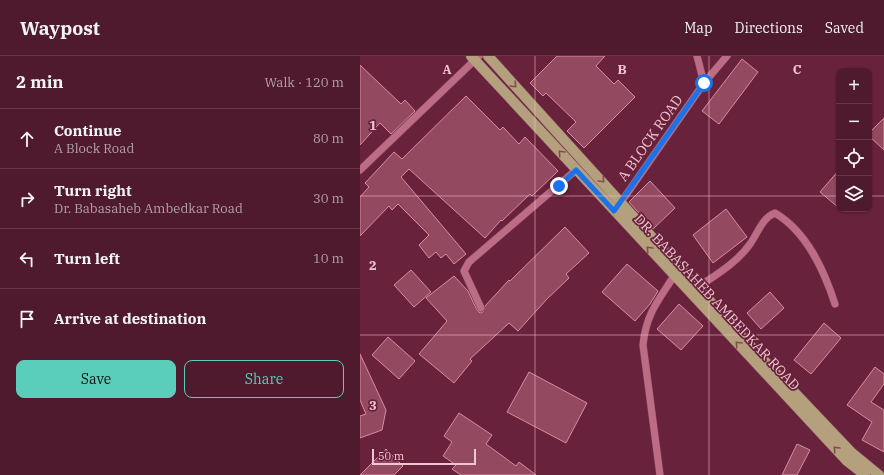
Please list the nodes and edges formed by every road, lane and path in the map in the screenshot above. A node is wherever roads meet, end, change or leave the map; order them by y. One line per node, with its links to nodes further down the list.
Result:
1 (488, 56): 8 (main road, DR. BABASAHEB AMBEDKAR ROAD, one-way to 8)
2 (697, 56): 5 (street)
3 (727, 56): 5 (street, A BLOCK ROAD)
4 (475, 57): 6 (street); 7 (main road, DR. BABASAHEB AMBEDKAR ROAD, one-way to 4)
5 (704, 83): 8 (street, A BLOCK ROAD)
6 (360, 170)
7 (576, 170): 9 (main road, DR. BABASAHEB AMBEDKAR ROAD); 14 (street)
8 (621, 201): 9 (street, A BLOCK ROAD); 11 (main road, DR. BABASAHEB AMBEDKAR ROAD)
9 (614, 211): 10 (main road, DR. BABASAHEB AMBEDKAR ROAD, one-way to 9)
10 (674, 276): 12 (main road, DR. BABASAHEB AMBEDKAR ROAD); 16 (street)
11 (699, 287): 12 (street); 13 (street); 15 (main road, DR. BABASAHEB AMBEDKAR ROAD)
12 (690, 293): 15 (main road, DR. BABASAHEB AMBEDKAR ROAD, one-way to 12)
13 (835, 304)
14 (481, 308)
15 (787, 390): 17 (main road, DR. BABASAHEB AMBEDKAR ROAD, one-way to 15); 18 (main road, DR. BABASAHEB AMBEDKAR ROAD)
16 (660, 475)
17 (865, 475)
18 (879, 475)

